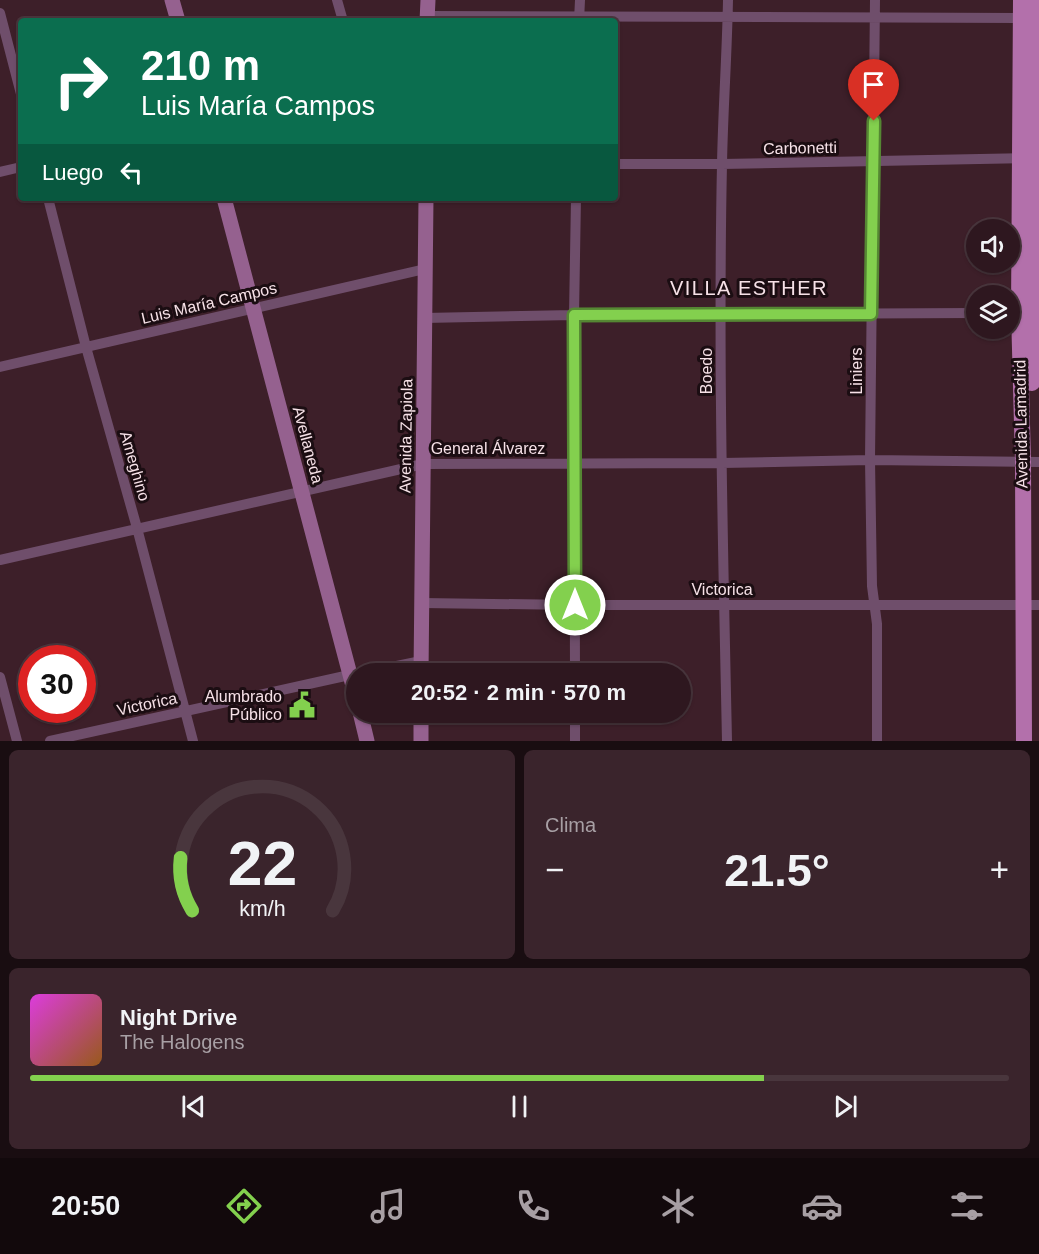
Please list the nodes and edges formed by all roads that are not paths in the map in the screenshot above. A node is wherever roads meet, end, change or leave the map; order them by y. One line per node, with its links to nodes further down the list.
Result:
1 (172, 0): 10 (street)
2 (337, 0): 11 (street)
3 (428, 0): 12 (street)
4 (580, 0): 13 (street)
5 (728, 0): 14 (street, Boedo)
6 (875, 0): 15 (street, Liniers)
7 (1021, 0): 16 (main road, Avenida Lamadrid)
8 (1033, 0): 16 (main road, Avenida Lamadrid)
9 (0, 13): 18 (street)
10 (176, 18)
11 (342, 18)
12 (427, 18)
13 (579, 18)
14 (727, 18): 15 (street); 17 (street); 22 (street, Boedo)
15 (875, 18): 16 (street); 20 (street, Liniers)
16 (1031, 18): 19 (main road, Avenida Lamadrid)
17 (618, 19)
18 (18, 82)
19 (1031, 158): 20 (street, Carbonetti); 31 (main road, Avenida Lamadrid)
20 (873, 162): 22 (street, Carbonetti); 34 (street, Liniers)
21 (618, 164): 22 (street, Carbonetti)
22 (722, 164): 33 (street, Boedo)
23 (18, 168): 24 (street)
24 (0, 172)
25 (49, 201): 37 (street, Ameghino)
26 (225, 201): 30 (street, Avellaneda)
27 (426, 201): 29 (street, Avenida Zapiola)
28 (576, 201): 35 (street)
29 (425, 269): 30 (street, Luis María Campos); 36 (street, Avenida Zapiola)
30 (253, 309): 37 (street, Luis María Campos); 44 (street, Avellaneda)
31 (1025, 312): 40 (main road, Avenida Lamadrid)
32 (966, 313): 34 (street)
33 (721, 314): 34 (street); 35 (street); 42 (street, Boedo)
34 (871, 314): 39 (street, Liniers)
35 (574, 315): 36 (street); 41 (street)
36 (424, 318): 43 (street, Avenida Zapiola)
37 (86, 347): 38 (street, Luis María Campos); 45 (street, Ameghino)
38 (0, 367)
39 (870, 460): 40 (street, General Álvarez); 42 (street, General Álvarez); 51 (street, Liniers)
40 (1032, 461): 49 (main road, Avenida Lamadrid)
41 (574, 463): 42 (street, General Álvarez); 43 (street, General Álvarez); 50 (street)
42 (722, 463): 48 (street, Boedo)
43 (423, 464): 44 (street, General Álvarez); 47 (street, Avenida Zapiola)
44 (302, 491): 45 (street, General Álvarez); 52 (street, Avellaneda)
45 (137, 528): 46 (street, General Álvarez); 57 (street, Ameghino)
46 (0, 560)
47 (422, 603): 50 (street, Victorica); 53 (street, Avenida Zapiola)
48 (724, 604): 50 (street, Victorica); 51 (street, Victorica); 68 (street, Boedo)
49 (1032, 604): 51 (street, Victorica); 70 (main road, Avenida Lamadrid); 71 (main road, Avenida Lamadrid)
50 (575, 605): 54 (street)
51 (874, 605): 69 (street, Liniers)
52 (352, 663)
53 (421, 663)
54 (575, 663)
55 (346, 676): 57 (street, Victorica)
56 (0, 677): 61 (street)
57 (186, 711): 62 (street, Victorica); 63 (street, Ameghino)
58 (363, 723): 64 (street)
59 (421, 723): 65 (street)
60 (575, 723): 67 (street)
61 (18, 741)
62 (50, 741)
63 (193, 741)
64 (367, 741)
65 (421, 741): 66 (street)
66 (429, 741)
67 (575, 741)
68 (727, 741)
69 (878, 741)
70 (1024, 741)
71 (1034, 741)

